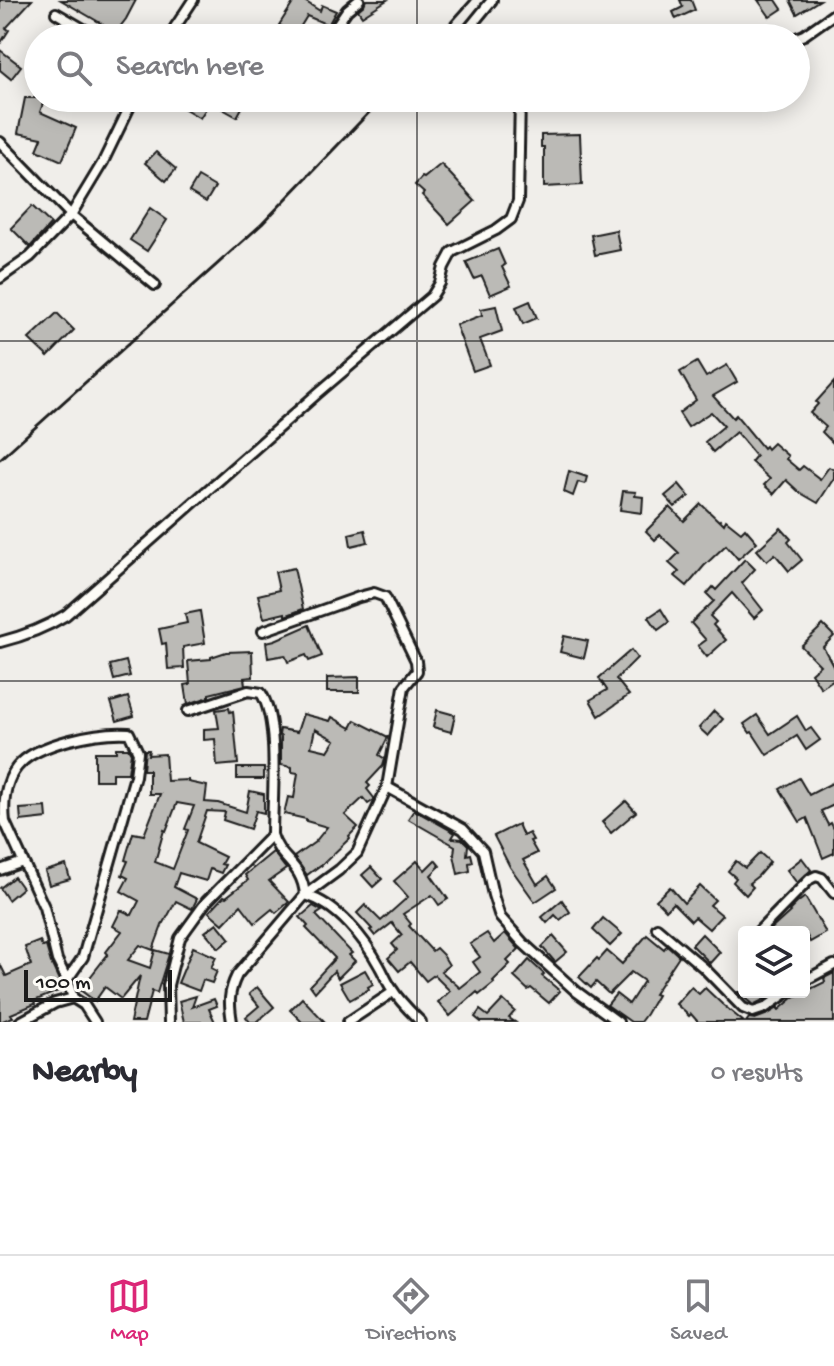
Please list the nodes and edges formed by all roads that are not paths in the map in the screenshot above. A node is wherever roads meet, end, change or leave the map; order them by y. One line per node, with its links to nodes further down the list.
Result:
1 (193, 0): 7 (street)
2 (359, 0): 8 (street)
3 (492, 0): 9 (street)
4 (56, 13): 6 (street)
5 (834, 14): 10 (street)
6 (75, 24)
7 (177, 24)
8 (338, 24)
9 (472, 24)
10 (810, 31)
11 (127, 112): 14 (street)
12 (520, 112): 18 (street)
13 (2, 147): 14 (street)
14 (71, 215): 15 (street); 16 (street)
15 (0, 278)
16 (155, 285)
17 (263, 631): 20 (street)
18 (0, 642)
19 (188, 711): 21 (street)
20 (387, 787): 25 (street); 34 (street)
21 (272, 835): 25 (street); 37 (street)
22 (23, 862): 23 (street); 30 (street); 30 (street)
23 (0, 870)
24 (834, 893): 26 (street)
25 (305, 895): 31 (street); 38 (street)
26 (764, 926)
27 (657, 928): 33 (street)
28 (834, 965): 29 (street)
29 (810, 978)
30 (67, 980): 32 (street)
31 (393, 992): 39 (street); 40 (street)
32 (73, 998): 35 (street); 36 (street)
33 (779, 998)
34 (614, 1021)
35 (20, 1022)
36 (95, 1022)
37 (169, 1022)
38 (232, 1022)
39 (348, 1022)
40 (421, 1022)

